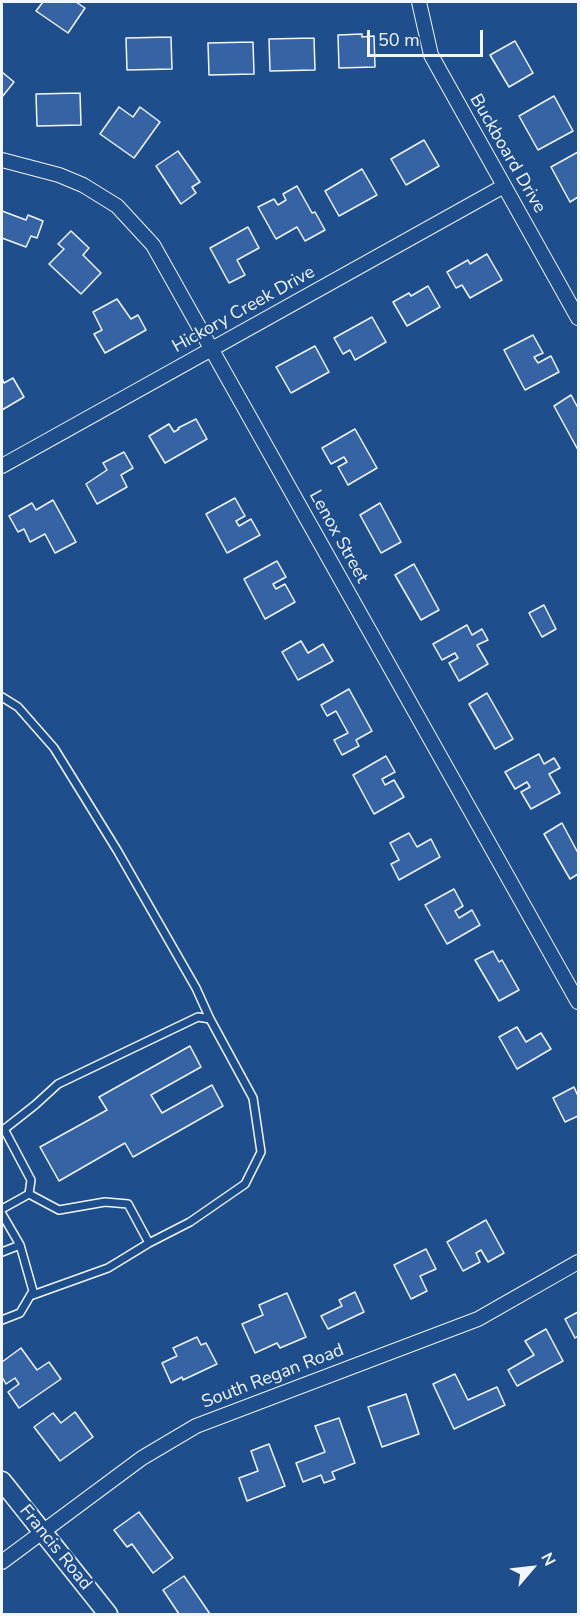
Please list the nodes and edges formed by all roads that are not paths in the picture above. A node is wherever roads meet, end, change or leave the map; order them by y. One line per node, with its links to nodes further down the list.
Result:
1 (418, 2): 3 (street, Buckboard Drive)
2 (2, 160): 5 (street, Lenox Street)
3 (504, 186): 4 (street, Buckboard Drive); 5 (street, Hickory Creek Drive)
4 (579, 318)
5 (211, 349): 6 (street, Hickory Creek Drive); 8 (street, Lenox Street)
6 (2, 466)
7 (2, 697): 9 (lane)
8 (579, 1002)
9 (210, 1019): 10 (lane); 14 (lane)
10 (3, 1130): 11 (lane)
11 (29, 1194): 12 (lane); 14 (lane)
12 (2, 1209)
13 (2, 1214): 15 (lane)
14 (149, 1243): 18 (lane)
15 (20, 1245): 16 (lane); 18 (lane)
16 (2, 1252)
17 (579, 1262): 21 (street, South Regan Road)
18 (30, 1296): 19 (lane)
19 (2, 1320)
20 (2, 1481): 21 (street, Francis Road)
21 (44, 1533): 22 (street, South Regan Road); 23 (street, Francis Road)
22 (2, 1562)
23 (108, 1614)

